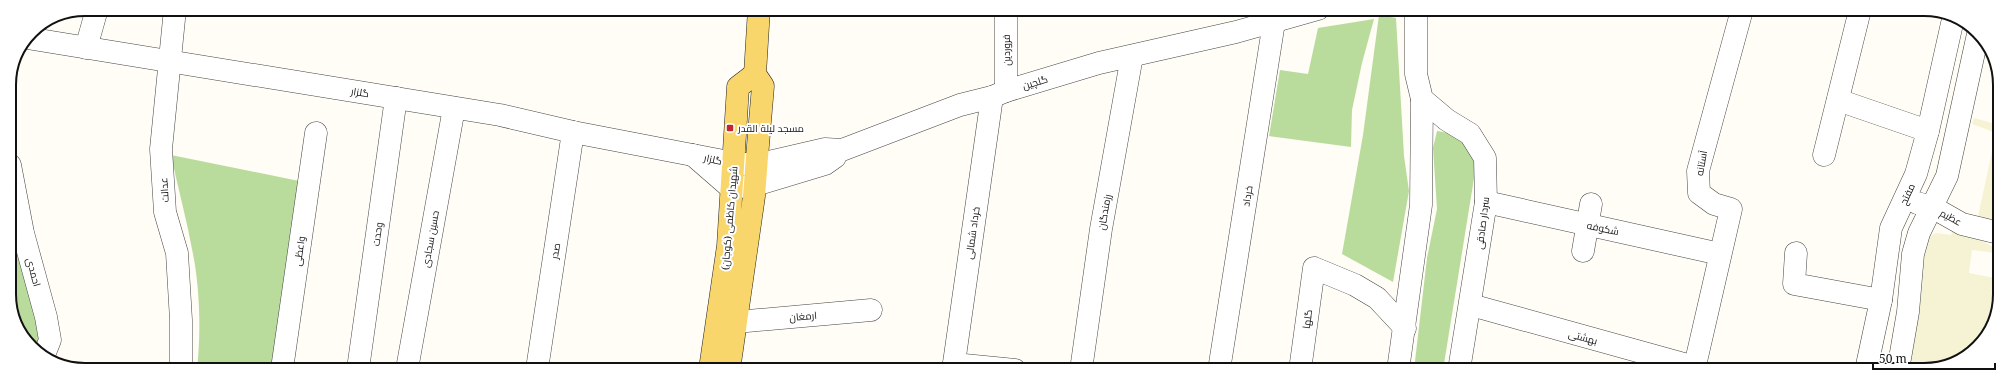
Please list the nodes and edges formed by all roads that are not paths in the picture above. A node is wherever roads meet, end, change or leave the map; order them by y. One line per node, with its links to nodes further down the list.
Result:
1 (95, 16): 13 (street)
2 (174, 16): 15 (street, عدالت)
3 (759, 16): 16 (main road, شهیدان کاظمی (کوجان))
4 (1005, 16): 17 (street, فروردین)
5 (1296, 16): 9 (street, گلچین)
6 (1415, 16): 19 (street)
7 (1740, 16): 38 (street, آستانه)
8 (1859, 16): 20 (street)
9 (1274, 22): 14 (street, گلچین); 54 (street, خرداد)
10 (1953, 23): 22 (street, مفتح)
11 (34, 39): 13 (street, گلزار)
12 (1977, 41): 33 (street)
13 (86, 48): 15 (street, گلزار)
14 (1132, 56): 17 (street, گلچین); 53 (street, رزمندگان)
15 (171, 62): 18 (street, گلزار); 45 (street, عدالت)
16 (755, 74): 27 (main road, شهیدان کاظمی (کوجان)); 28 (main road, شهیدان کاظمی (کوجان))
17 (999, 94): 28 (street, گلچین); 52 (street, خرداد شمالی)
18 (396, 98): 21 (street, گلزار); 47 (street, وحدت)
19 (1422, 99): 32 (street, سردار صادقی); 43 (street)
20 (1838, 100): 22 (street); 26 (street)
21 (454, 108): 23 (street, گلزار); 48 (street, حسین سجادی)
22 (1928, 130): 31 (street, مفتح)
23 (574, 132): 25 (street, گلزار); 49 (street, صدر)
24 (316, 133): 46 (street, واعظی)
25 (693, 154): 27 (street, گلزار); 29 (street, گلزار)
26 (1824, 155)
27 (734, 163): 28 (street, گلزار); 29 (main road, شهیدان کاظمی (کوجان))
28 (755, 175): 29 (street); 42 (main road, شهیدان کاظمی (کوجان))
29 (731, 188): 50 (main road, شهیدان کاظمی (کوجان))
30 (16, 196): 44 (street, احمدی)
31 (1904, 199): 33 (street, عظیم); 39 (street, مفتح)
32 (1486, 202): 34 (street, شکوفه); 40 (street, سردار صادقی)
33 (1932, 207): 35 (street, عظیم); 61 (street)
34 (1589, 215): 36 (street); 38 (street, شکوفه)
35 (1993, 232)
36 (1582, 251)
37 (1796, 253): 39 (street)
38 (1720, 254): 59 (street, آستانه)
39 (1881, 300): 60 (street, مفتح)
40 (1471, 305): 57 (street, سردار صادقی); 58 (street, بهشتی)
41 (870, 310): 42 (street, ارمغان)
42 (736, 322): 51 (main road, شهیدان کاظمی (کوجان))
43 (1405, 328): 55 (street, گلها); 56 (street)
44 (46, 350)
45 (181, 363)
46 (283, 363)
47 (359, 363)
48 (408, 363)
49 (539, 363)
50 (711, 363)
51 (730, 363)
52 (954, 363)
53 (1082, 363)
54 (1220, 363)
55 (1301, 363)
56 (1399, 363)
57 (1460, 363)
58 (1674, 363)
59 (1696, 363)
60 (1868, 363)
61 (1899, 363)

